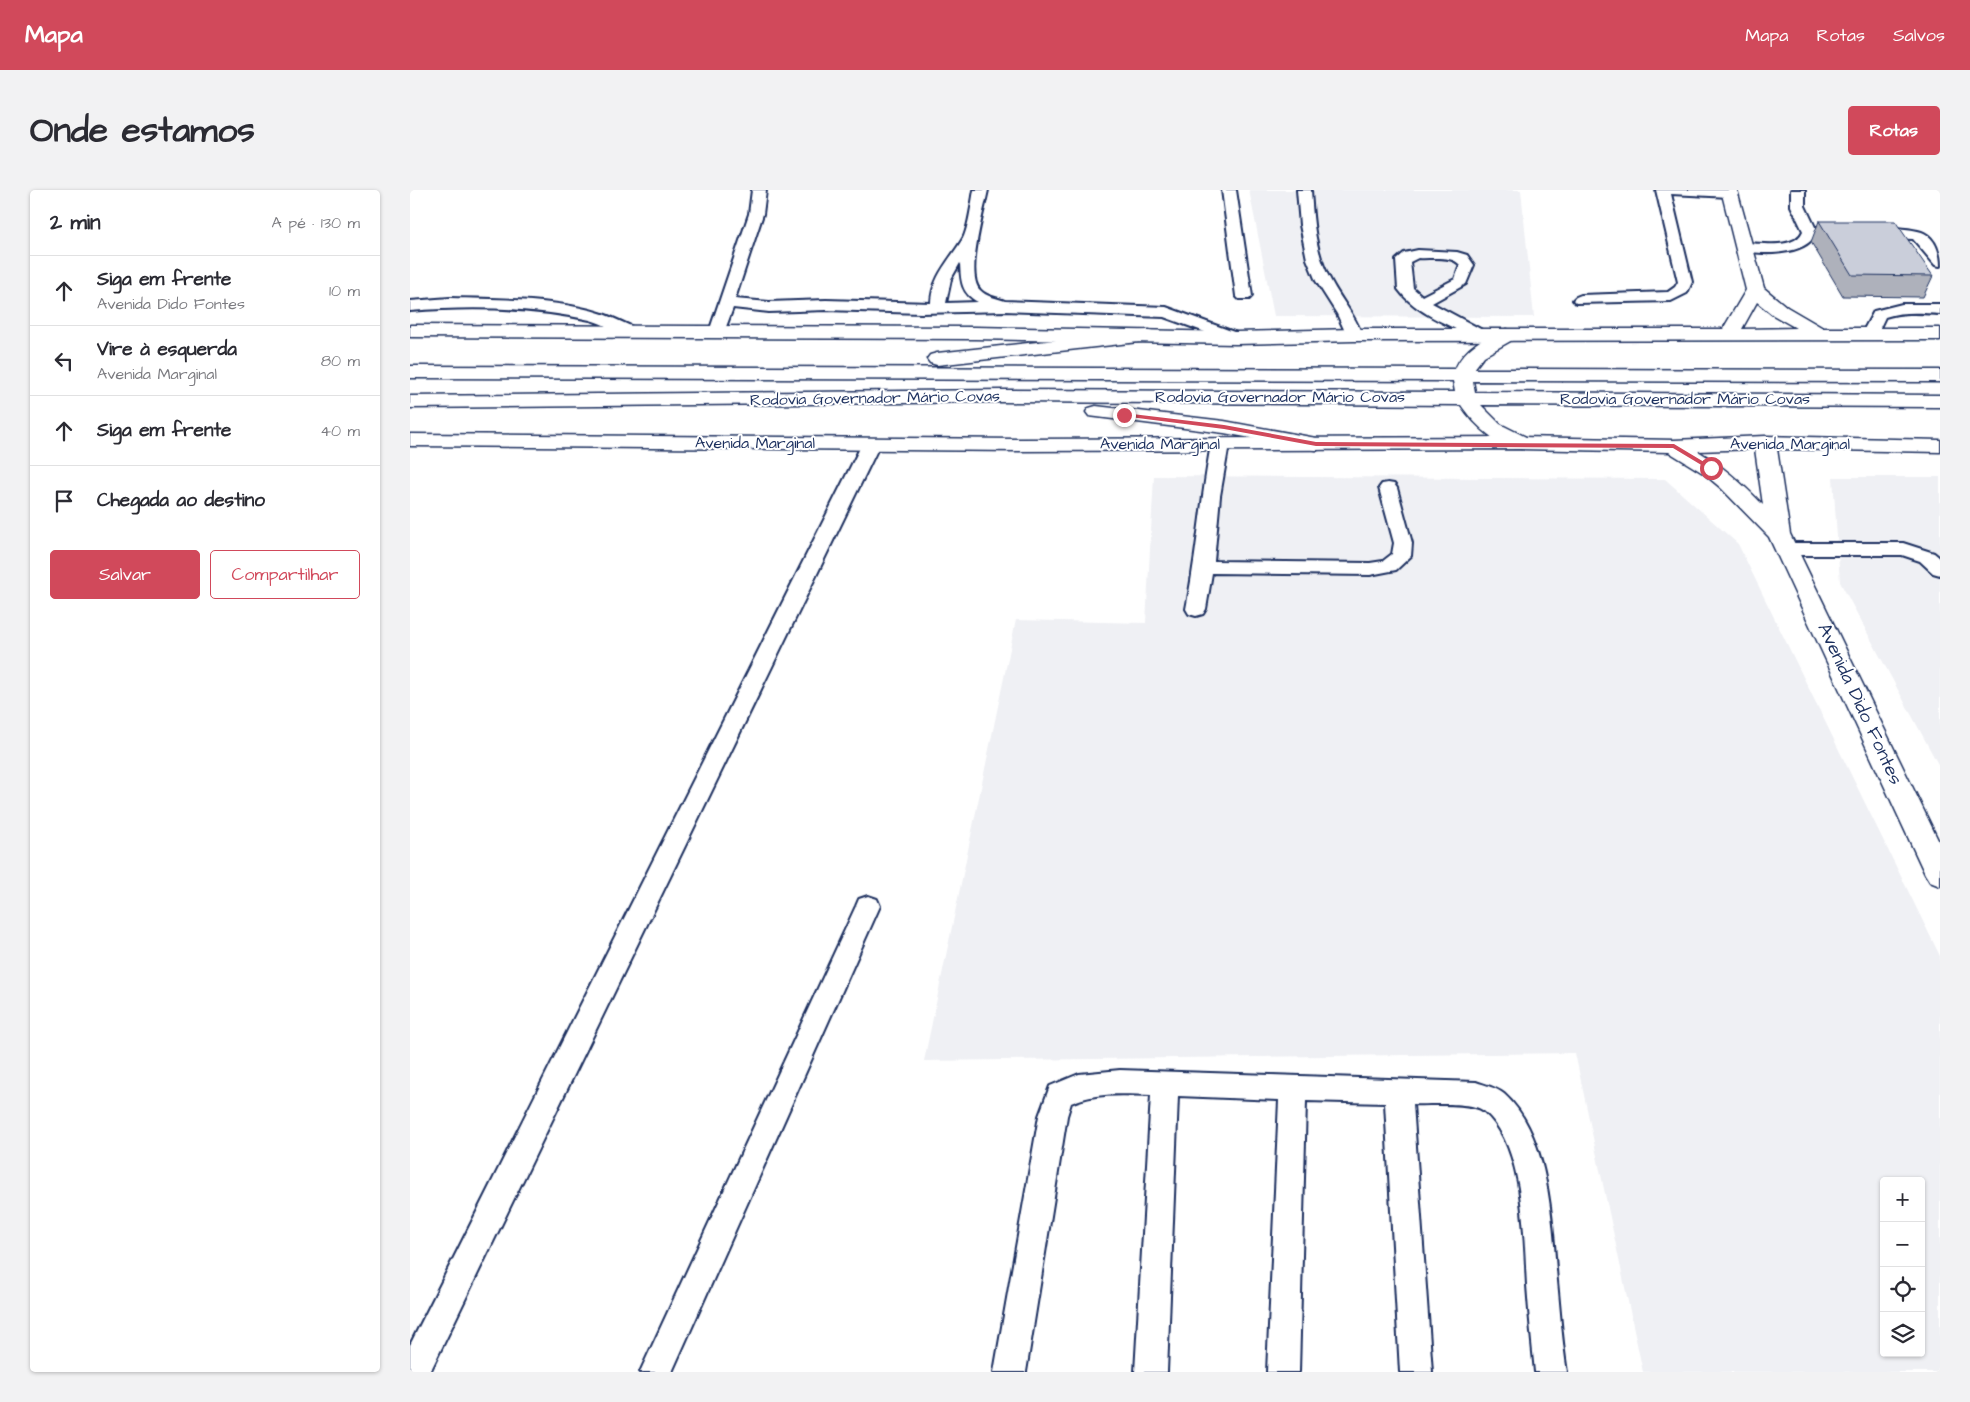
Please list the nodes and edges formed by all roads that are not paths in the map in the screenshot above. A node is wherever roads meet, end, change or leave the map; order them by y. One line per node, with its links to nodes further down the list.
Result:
1 (759, 190): 15 (lane)
2 (981, 190): 9 (lane)
3 (1229, 190): 13 (lane)
4 (1304, 190): 32 (lane)
5 (1663, 190): 7 (lane); 14 (lane)
6 (1798, 190): 8 (lane)
7 (1729, 191): 10 (street)
8 (1810, 231): 10 (lane); 11 (lane)
9 (971, 238): 19 (lane); 21 (lane)
10 (1744, 247): 12 (street)
11 (1940, 262)
12 (1755, 290): 29 (street); 30 (street)
13 (1244, 296)
14 (1581, 300)
15 (727, 303): 20 (lane); 25 (lane)
16 (1421, 303): 33 (lane)
17 (410, 306): 24 (lane)
18 (878, 306): 20 (lane); 21 (lane); 27 (lane)
19 (1005, 306): 21 (lane); 36 (lane)
20 (769, 307): 26 (lane)
21 (938, 308)
22 (1940, 309): 28 (lane)
23 (410, 330): 24 (street)
24 (629, 331): 25 (street)
25 (717, 332): 26 (street)
26 (760, 332): 27 (street)
27 (873, 332): 35 (street)
28 (1870, 333): 30 (street); 31 (street)
29 (1729, 334): 30 (street); 34 (street)
30 (1820, 334)
31 (1940, 334)
32 (1354, 335): 33 (street); 36 (street)
33 (1480, 335): 34 (street)
34 (1507, 335): 38 (street)
35 (1149, 336): 36 (street); 39 (street)
36 (1236, 338)
37 (410, 372): 39 (street, Rodovia Governador Mário Covas)
38 (1462, 373): 39 (street, Rodovia Governador Mário Covas); 40 (street, Rodovia Governador Mário Covas); 42 (street)
39 (769, 375)
40 (1940, 376)
41 (1003, 396): 42 (street, Rodovia Governador Mário Covas); 44 (street, Rodovia Governador Mário Covas); 49 (street)
42 (1466, 398): 43 (street, Rodovia Governador Mário Covas); 50 (street)
43 (1940, 401)
44 (410, 402)
45 (410, 440): 47 (street, Avenida Marginal)
46 (1766, 442): 51 (street, Avenida Marginal); 52 (street, Avenida Marginal); 54 (street, Avenida Dido Fontes)
47 (871, 444): 48 (street, Avenida Marginal); 63 (lane)
48 (1220, 444): 49 (street, Avenida Marginal); 55 (lane)
49 (1316, 444): 50 (street, Avenida Marginal)
50 (1520, 444): 51 (street, Avenida Marginal)
51 (1674, 446): 54 (street, Avenida Dido Fontes)
52 (1940, 446)
53 (1388, 488): 55 (lane)
54 (1783, 541): 56 (lane); 58 (street, Avenida Dido Fontes)
55 (1204, 567): 57 (lane)
56 (1940, 569)
57 (1196, 609)
58 (1940, 874)
59 (868, 906): 64 (lane)
60 (1165, 1083): 61 (lane); 65 (lane); 66 (lane)
61 (1293, 1087): 62 (lane); 67 (lane)
62 (1398, 1091): 68 (lane); 69 (lane)
63 (412, 1372)
64 (656, 1372)
65 (1010, 1372)
66 (1151, 1372)
67 (1284, 1372)
68 (1416, 1372)
69 (1550, 1372)

